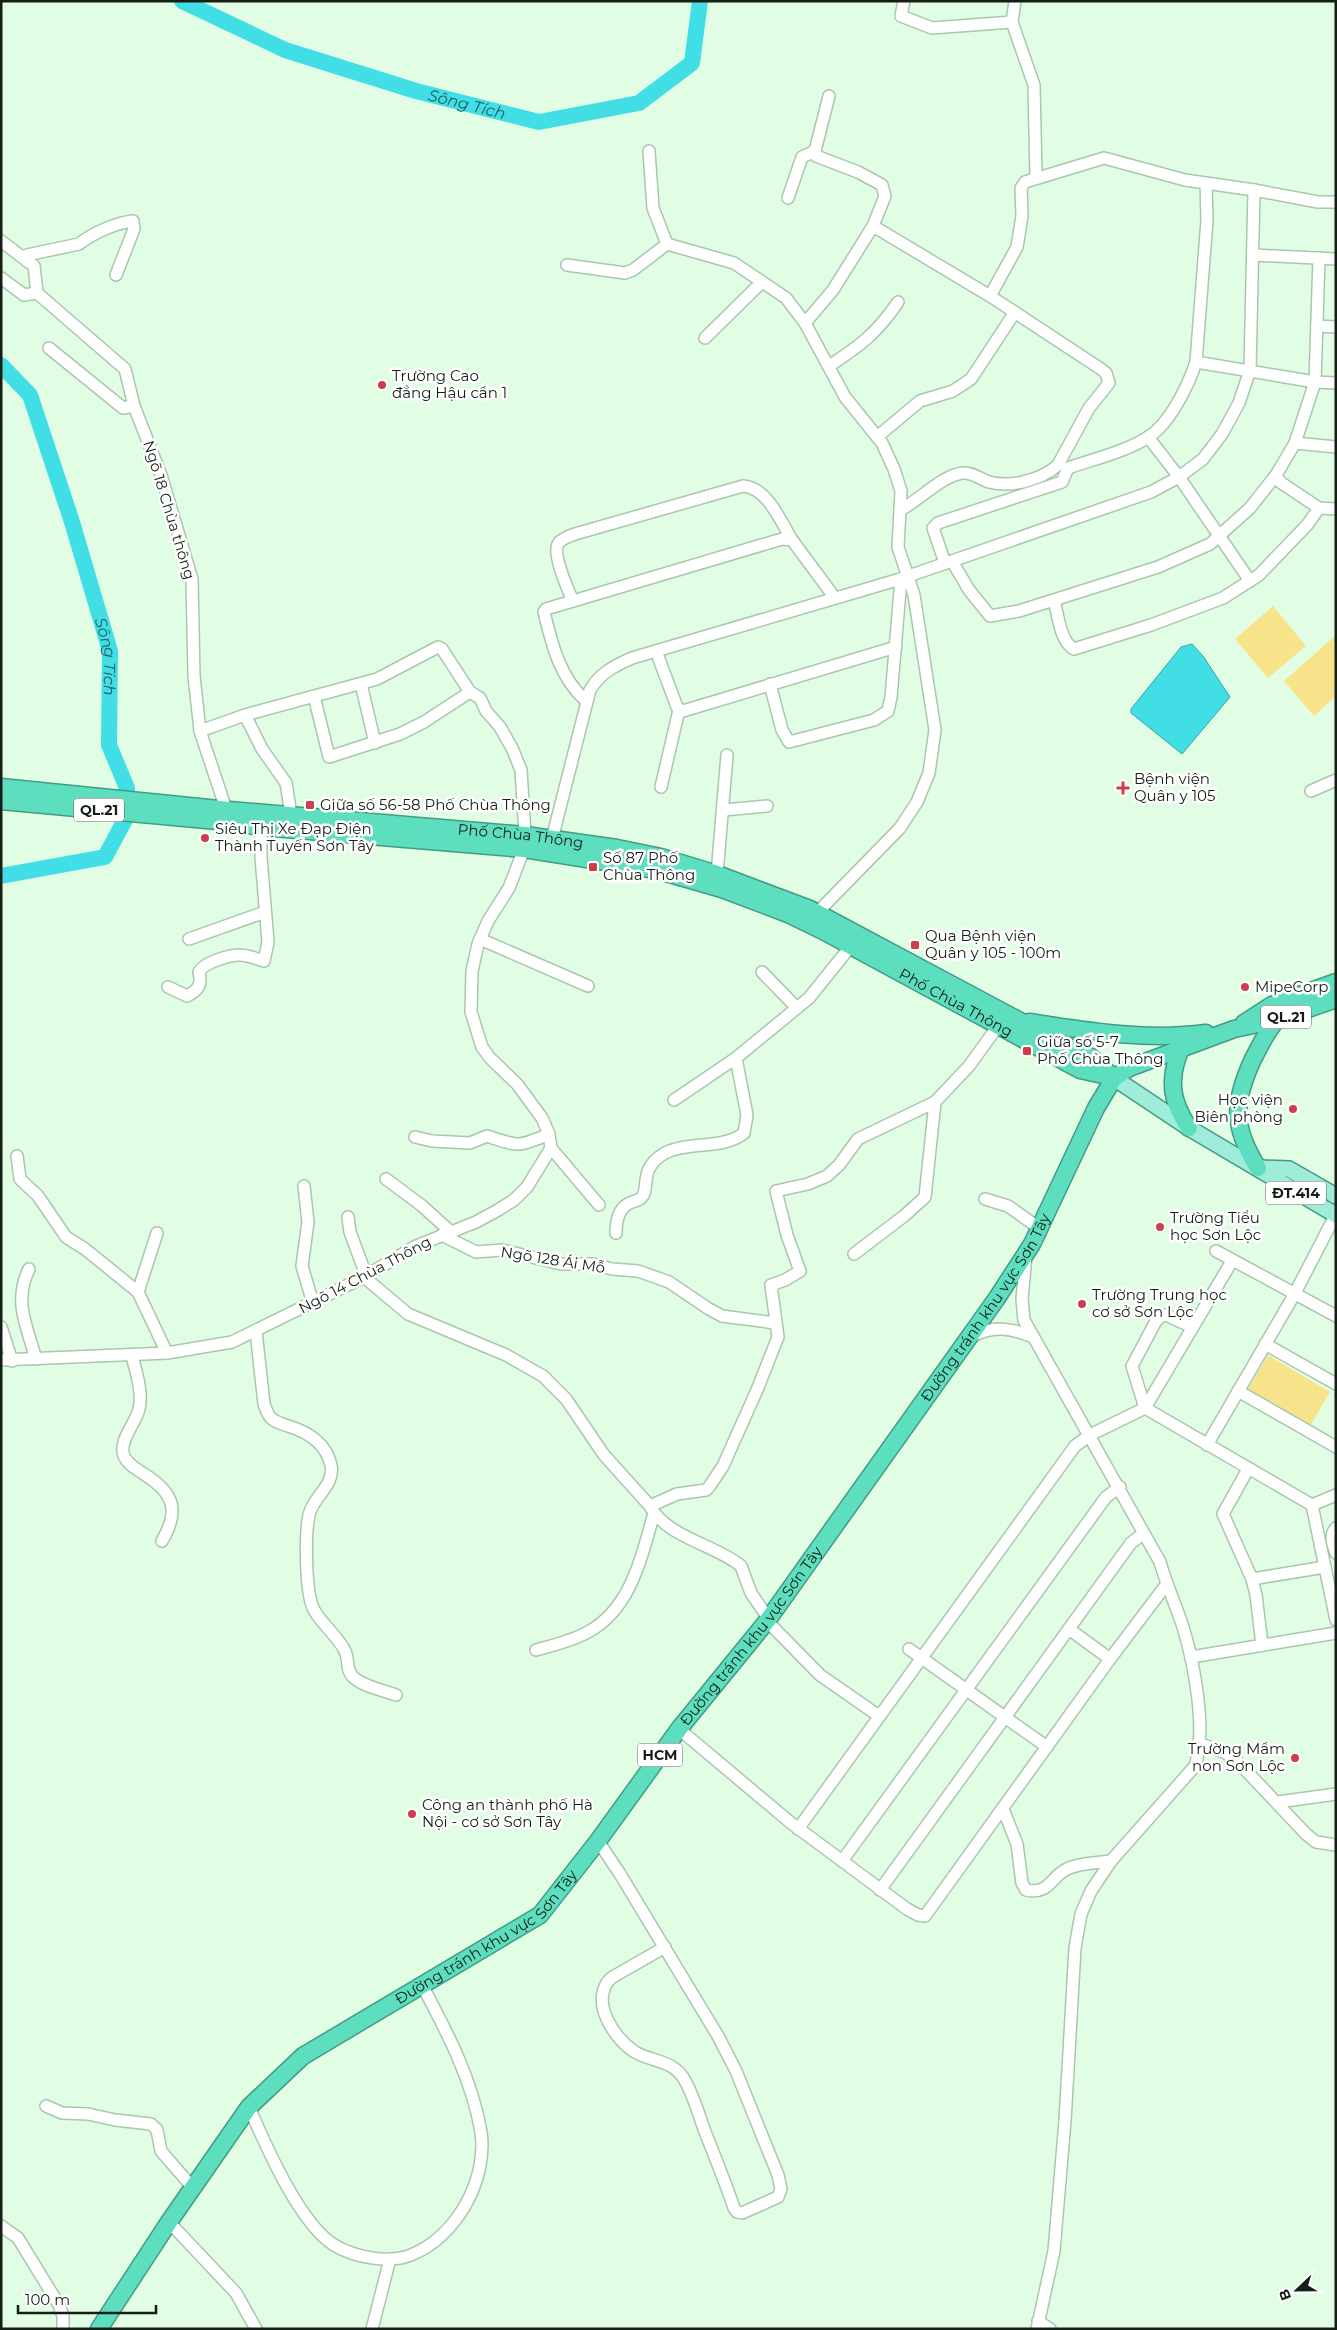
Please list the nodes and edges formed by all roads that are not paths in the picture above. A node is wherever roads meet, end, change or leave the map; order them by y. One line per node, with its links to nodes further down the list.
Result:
1 (904, 1): 3 (street)
2 (1015, 1): 3 (street)
3 (1012, 22): 7 (street)
4 (829, 96): 6 (street)
5 (649, 151): 14 (street)
6 (815, 151): 10 (street); 12 (street)
7 (1036, 178): 8 (street); 24 (street)
8 (1206, 183): 9 (street); 32 (street)
9 (1254, 190): 11 (street); 15 (street)
10 (788, 198)
11 (1336, 202)
12 (873, 226): 24 (street); 27 (street)
13 (1, 241): 18 (street)
14 (667, 244): 19 (street); 22 (street)
15 (1253, 255): 16 (street); 34 (street)
16 (1319, 258): 17 (street); 28 (street)
17 (1336, 259)
18 (27, 261): 20 (street); 23 (street)
19 (567, 265)
20 (116, 275)
21 (1, 278): 23 (street, Ngõ 18 Chùa thông)
22 (762, 282): 27 (street); 30 (street)
23 (37, 293): 37 (street, Ngõ 18 Chùa thông)
24 (990, 296): 26 (street)
25 (898, 302): 33 (street)
26 (1015, 312): 38 (street); 46 (street)
27 (805, 322): 33 (street)
28 (1317, 326): 29 (street); 35 (street)
29 (1336, 327)
30 (705, 338)
31 (49, 348): 37 (street)
32 (1196, 362): 34 (street); 39 (street)
33 (829, 366): 38 (street)
34 (1250, 370): 35 (street); 43 (street)
35 (1315, 382): 36 (street); 40 (street)
36 (1336, 383)
37 (134, 406): 64 (street, Ngõ 18 Chùa thông)
38 (877, 437): 46 (street)
39 (1148, 437): 43 (street); 49 (street)
40 (1295, 443): 41 (street); 42 (street)
41 (1336, 447)
42 (1276, 475): 44 (street); 47 (street)
43 (1179, 477): 47 (street); 49 (street)
44 (1319, 508): 45 (street); 51 (street)
45 (1336, 509)
46 (900, 510): 50 (street)
47 (1219, 536): 51 (street); 53 (street)
48 (792, 540): 52 (street); 54 (street); 54 (street)
49 (949, 562): 50 (street); 53 (street)
50 (904, 578): 52 (street); 55 (street); 83 (street)
51 (1250, 581): 53 (street)
52 (835, 598): 56 (street)
53 (1054, 600)
54 (572, 601): 61 (street)
55 (896, 647): 58 (street); 58 (street)
56 (656, 651): 61 (street); 62 (street)
57 (361, 684): 59 (street); 60 (street); 65 (street)
58 (770, 684): 62 (street)
59 (470, 692): 65 (street); 79 (street)
60 (314, 696): 63 (street); 65 (street)
61 (586, 701): 78 (street)
62 (678, 710): 69 (street)
63 (245, 715): 64 (street); 76 (street)
64 (200, 731): 75 (street, Ngõ 18 Chùa thông)
65 (376, 743)
66 (727, 755): 74 (street)
67 (1336, 780): 70 (street)
68 (1, 787): 71 (highway, Phố Chùa Thông / QL.21)
69 (661, 787)
70 (1310, 791)
71 (21, 796): 72 (highway, Phố Chùa Thông / QL.21); 75 (highway, Phố Chùa Thông / QL.21)
72 (1, 801)
73 (767, 806): 74 (street)
74 (724, 810): 81 (street)
75 (228, 816): 76 (highway, Phố Chùa Thông / QL.21); 77 (highway, Phố Chùa Thông / QL.21)
76 (291, 816): 79 (highway, Phố Chùa Thông / QL.21)
77 (262, 827): 79 (highway, Phố Chùa Thông / QL.21); 82 (street)
78 (552, 838): 79 (highway, Phố Chùa Thông / QL.21); 80 (highway, Phố Chùa Thông / QL.21)
79 (525, 842): 80 (highway, Phố Chùa Thông / QL.21); 84 (street)
80 (659, 864): 81 (highway, Phố Chùa Thông / QL.21); 83 (highway, Phố Chùa Thông / QL.21)
81 (717, 874): 83 (highway, Phố Chùa Thông / QL.21)
82 (265, 912): 85 (street); 90 (street)
83 (812, 918): 86 (highway, Phố Chùa Thông / QL.21); 94 (highway, Phố Chùa Thông / QL.21)
84 (480, 939): 89 (street); 103 (street)
85 (189, 940)
86 (850, 947): 92 (street); 94 (highway, Phố Chùa Thông / QL.21)
87 (762, 972): 92 (street)
88 (1336, 982): 93 (highway, QL.21)
89 (588, 986)
90 (168, 987)
91 (1336, 999): 93 (highway, QL.21)
92 (797, 1008): 98 (street)
93 (1275, 1012): 96 (highway, QL.21); 107 (highway)
94 (993, 1018): 95 (highway, Phố Chùa Thông / QL.21); 99 (highway, Phố Chùa Thông / QL.21); 101 (street)
95 (1017, 1020): 96 (highway); 99 (highway, Phố Chùa Thông / QL.21)
96 (1234, 1029): 97 (highway, QL.21)
97 (1180, 1050): 99 (highway, QL.21); 102 (highway)
98 (736, 1058): 100 (street); 116 (street)
99 (1114, 1078): 102 (main road, ĐT.414); 115 (highway, Đường tránh khu vực Sơn Tây / HCM)
100 (674, 1100)
101 (935, 1102): 121 (street); 129 (street)
102 (1189, 1128): 107 (main road, ĐT.414)
103 (549, 1134): 104 (street); 105 (street)
104 (415, 1137)
105 (551, 1148): 112 (street); 118 (street, Ngõ 14 Chùa Thông)
106 (17, 1156): 125 (street)
107 (1258, 1168): 110 (main road); 113 (main road, ĐT.414)
108 (386, 1179): 118 (street, Ngõ 128 Ái Mỗ)
109 (304, 1186): 127 (street)
110 (1336, 1196)
111 (985, 1199): 115 (street)
112 (599, 1205)
113 (1335, 1215): 126 (street)
114 (348, 1217): 124 (street)
115 (1039, 1228): 120 (highway, Đường tránh khu vực Sơn Tây / HCM)
116 (616, 1232)
117 (157, 1233): 125 (street)
118 (447, 1234): 124 (street, Ngõ 14 Chùa Thông); 129 (street, Ngõ 128 Ái Mỗ)
119 (1216, 1251): 122 (street)
120 (1027, 1252): 133 (street); 134 (highway, Đường tránh khu vực Sơn Tây / HCM)
121 (854, 1254)
122 (1232, 1261): 126 (street); 131 (street)
123 (29, 1268): 138 (street)
124 (365, 1276): 127 (street, Ngõ 14 Chùa Thông); 151 (street)
125 (138, 1292): 136 (street)
126 (1294, 1294): 128 (street); 135 (street)
127 (313, 1303): 132 (street, Ngõ 14 Chùa Thông)
128 (1336, 1316)
129 (775, 1322): 151 (street)
130 (1, 1327): 139 (street)
131 (1192, 1327): 143 (street); 143 (street)
132 (256, 1331): 136 (street, Ngõ 14 Chùa Thông); 170 (street)
133 (1033, 1337): 134 (street); 144 (street)
134 (969, 1338): 160 (highway, Đường tránh khu vực Sơn Tây / HCM)
135 (1266, 1344): 141 (street); 142 (street)
136 (167, 1353): 137 (street, Ngõ 14 Chùa Thông)
137 (132, 1356): 138 (street, Ngõ 14 Chùa Thông); 154 (street)
138 (36, 1359): 139 (street, Ngõ 14 Chùa Thông)
139 (7, 1361): 140 (street)
140 (1, 1372)
141 (1336, 1384)
142 (1238, 1391): 145 (street); 146 (street)
143 (1145, 1408): 144 (street); 145 (street)
144 (1090, 1434): 148 (street); 166 (street)
145 (1207, 1445): 147 (street)
146 (1336, 1447)
147 (1248, 1469): 150 (street); 157 (street)
148 (1120, 1487): 153 (street); 169 (street)
149 (1336, 1495): 150 (street)
150 (1312, 1505): 156 (street)
151 (652, 1510): 160 (street); 165 (street)
152 (1336, 1528): 155 (street)
153 (1143, 1534): 158 (street); 161 (street)
154 (162, 1541)
155 (1336, 1553)
156 (1325, 1567): 157 (street); 159 (street)
157 (1252, 1579): 163 (street)
158 (1166, 1585): 167 (street); 168 (street)
159 (1336, 1620)
160 (767, 1621): 171 (street); 173 (highway, Đường tránh khu vực Sơn Tây / HCM)
161 (1068, 1629): 168 (street); 172 (street)
162 (1336, 1633): 163 (street)
163 (1262, 1645): 167 (street)
164 (909, 1649): 166 (street)
165 (536, 1650)
166 (922, 1657): 169 (street); 171 (street)
167 (1191, 1657): 174 (street)
168 (1110, 1659): 175 (street)
169 (967, 1690): 172 (street); 182 (street)
170 (396, 1695)
171 (879, 1716): 179 (street)
172 (1005, 1717): 175 (street); 184 (street)
173 (679, 1729): 179 (street); 180 (highway, Đường tránh khu vực Sơn Tây / HCM)
174 (1200, 1744): 177 (street); 183 (street)
175 (1047, 1748): 178 (street)
176 (1336, 1794): 177 (street)
177 (1278, 1802): 181 (street)
178 (1002, 1809): 183 (street); 184 (street)
179 (798, 1829): 182 (street)
180 (598, 1841): 185 (street); 186 (highway, Đường tránh khu vực Sơn Tây / HCM)
181 (1336, 1845)
182 (842, 1861): 184 (street)
183 (1111, 1861): 193 (street)
184 (880, 1890)
185 (665, 1947): 185 (street)
186 (422, 1985): 188 (highway, Đường tránh khu vực Sơn Tây / HCM); 192 (street)
187 (46, 2106): 189 (street)
188 (250, 2107): 189 (highway, Đường tránh khu vực Sơn Tây / HCM); 192 (street)
189 (193, 2188): 190 (highway, Đường tránh khu vực Sơn Tây / HCM)
190 (169, 2222): 195 (highway, Đường tránh khu vực Sơn Tây / HCM); 196 (street)
191 (1, 2226): 194 (street)
192 (390, 2259): 197 (street)
193 (1038, 2325): 198 (street)
194 (64, 2329)
195 (99, 2329)
196 (256, 2329)
197 (372, 2329)
198 (1050, 2329)

